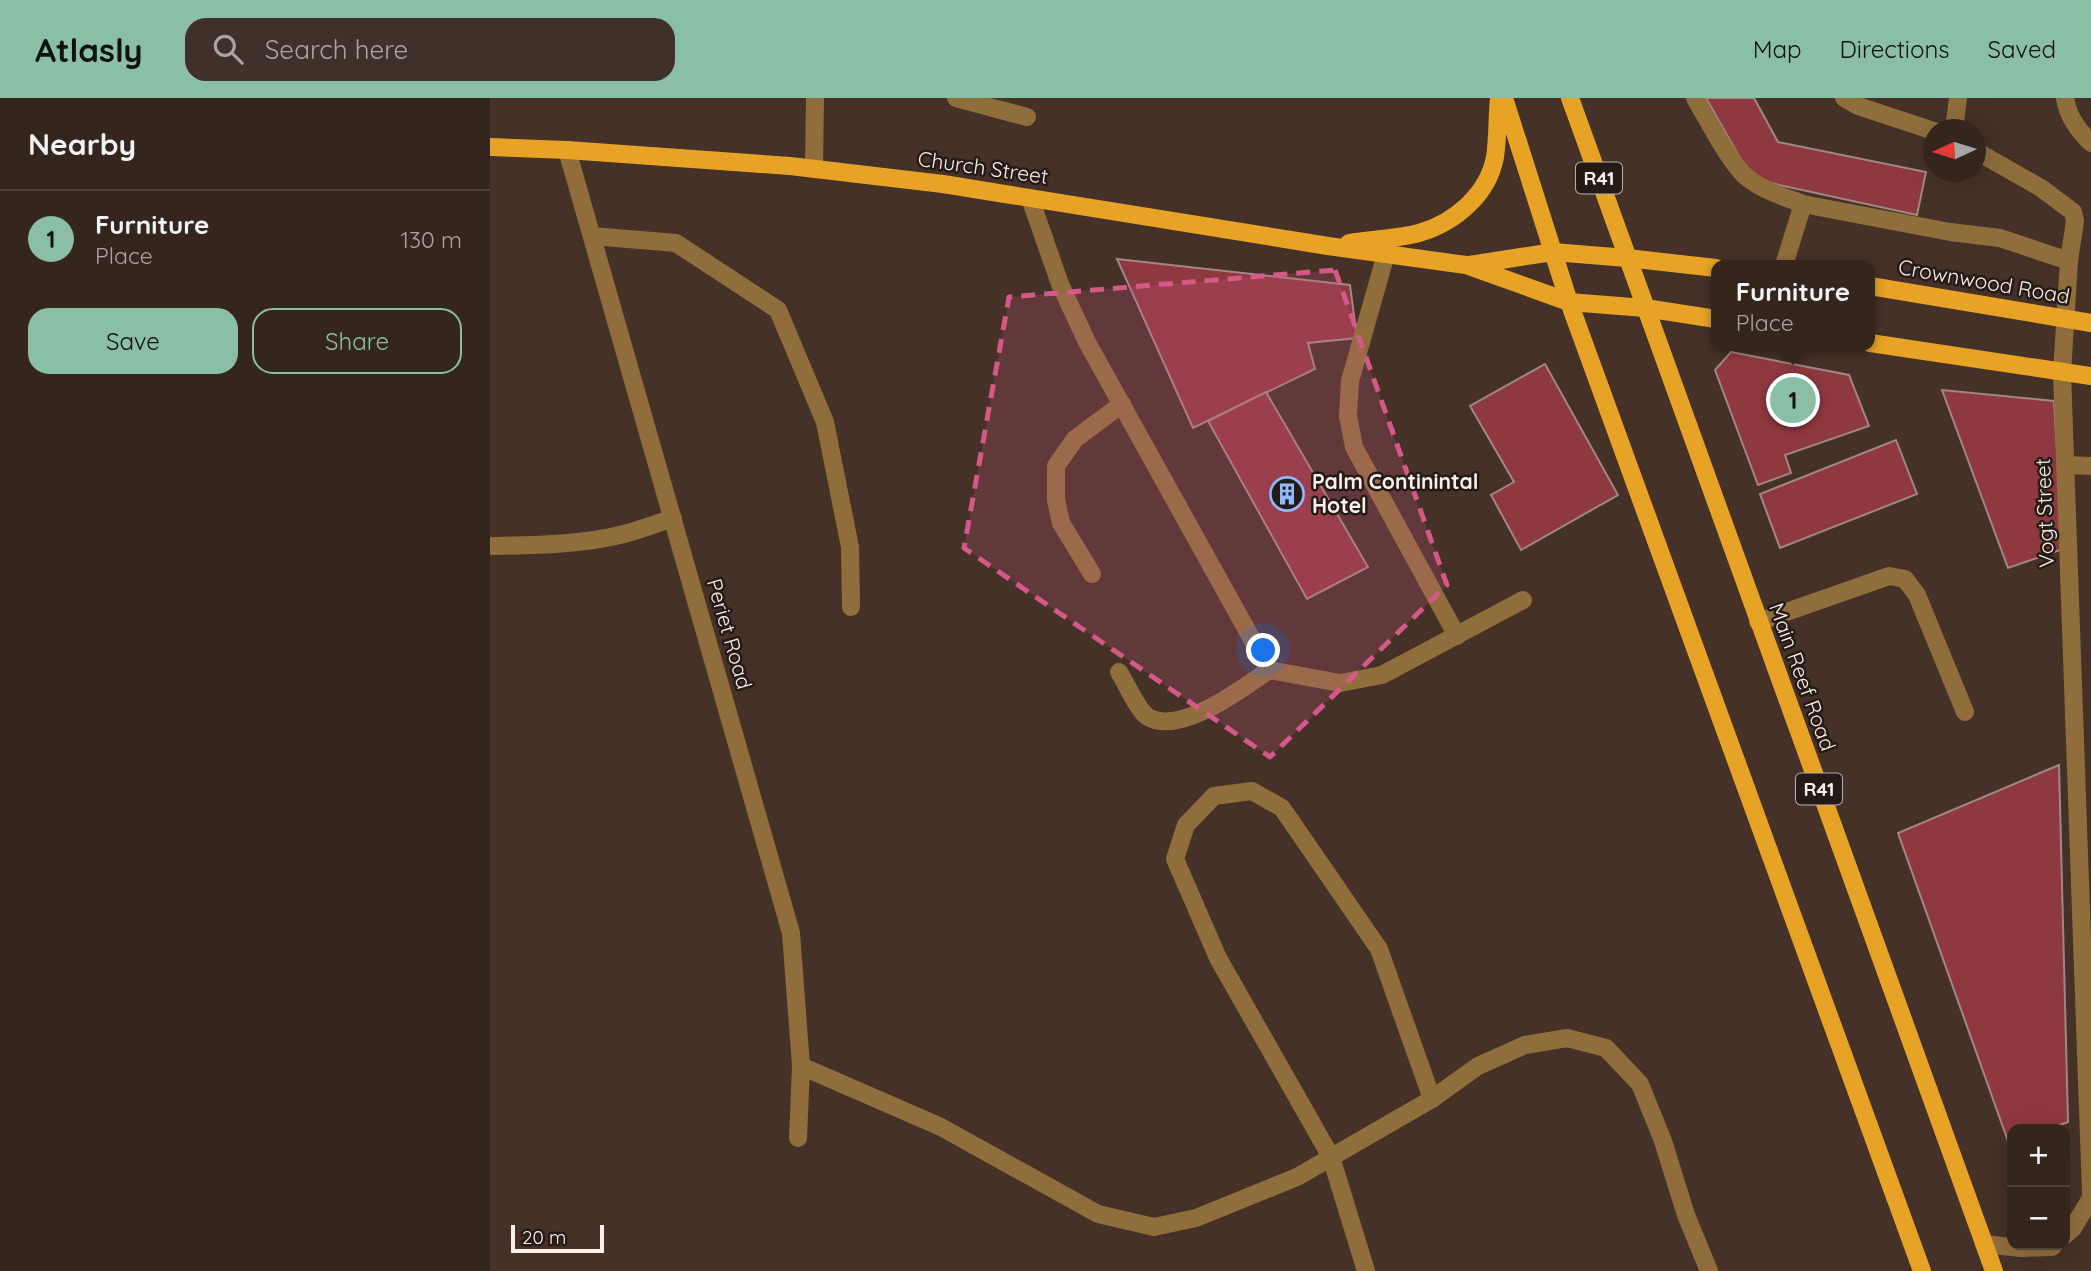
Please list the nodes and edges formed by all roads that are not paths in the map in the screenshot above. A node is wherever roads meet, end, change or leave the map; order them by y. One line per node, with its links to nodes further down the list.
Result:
1 (815, 98): 16 (street)
2 (956, 98): 9 (street)
3 (1501, 98): 20 (main road); 21 (main road)
4 (1570, 98): 23 (main road, Main Reef Road / R41)
5 (1695, 98): 18 (street)
6 (1844, 98): 11 (street)
7 (1958, 98): 10 (street)
8 (2065, 98): 12 (street)
9 (1027, 117)
10 (1955, 119)
11 (1923, 127)
12 (2091, 144)
13 (490, 147): 14 (main road, Church Street)
14 (567, 150): 16 (main road, Church Street); 19 (street, Periet Road)
15 (1986, 157): 25 (street, Vogt Street)
16 (814, 169): 17 (main road, Church Street)
17 (1030, 198): 20 (main road, Church Street); 37 (street)
18 (1803, 204): 24 (street); 25 (street)
19 (592, 236): 40 (street, Periet Road); 44 (street)
20 (1328, 246): 22 (main road, Church Street)
21 (1553, 253): 23 (main road, Church Street); 26 (main road, Church Street); 29 (main road)
22 (1386, 254): 26 (main road, Church Street); 46 (street)
23 (1627, 258): 27 (main road); 30 (main road, Main Reef Road / R41)
24 (1786, 260)
25 (2069, 261): 32 (street, Vogt Street)
26 (1466, 265): 29 (main road, Church Street)
27 (1711, 267)
28 (1875, 287): 32 (main road, Crownwood Road)
29 (1569, 302): 30 (main road, Church Street); 60 (main road)
30 (1645, 308): 31 (main road); 45 (main road, Main Reef Road / R41)
31 (1711, 318)
32 (2067, 320): 33 (main road, Crownwood Road); 35 (street, Vogt Street)
33 (2091, 323)
34 (1875, 344): 35 (main road)
35 (2062, 373): 36 (main road); 38 (street, Vogt Street)
36 (2091, 376)
37 (1122, 404): 42 (street); 47 (street)
38 (2066, 465): 39 (street); 54 (street, Vogt Street)
39 (2091, 466)
40 (673, 518): 41 (street); 50 (street, Periet Road)
41 (490, 546)
42 (1092, 574)
43 (1523, 600): 46 (street)
44 (851, 607)
45 (1758, 622): 49 (street); 56 (main road, Main Reef Road / R41)
46 (1457, 636): 47 (street)
47 (1269, 670): 48 (street)
48 (1119, 672)
49 (1965, 712)
50 (801, 1066): 52 (street, Periet Road); 53 (street)
51 (1432, 1099): 53 (street); 53 (street); 59 (street)
52 (798, 1139)
53 (1331, 1157): 58 (street)
54 (2091, 1196): 55 (street, Vogt Street)
55 (2070, 1231)
56 (1984, 1244): 57 (street); 61 (main road, Main Reef Road / R41)
57 (2007, 1246)
58 (1366, 1271)
59 (1709, 1271)
60 (1922, 1271)
61 (1994, 1271)

